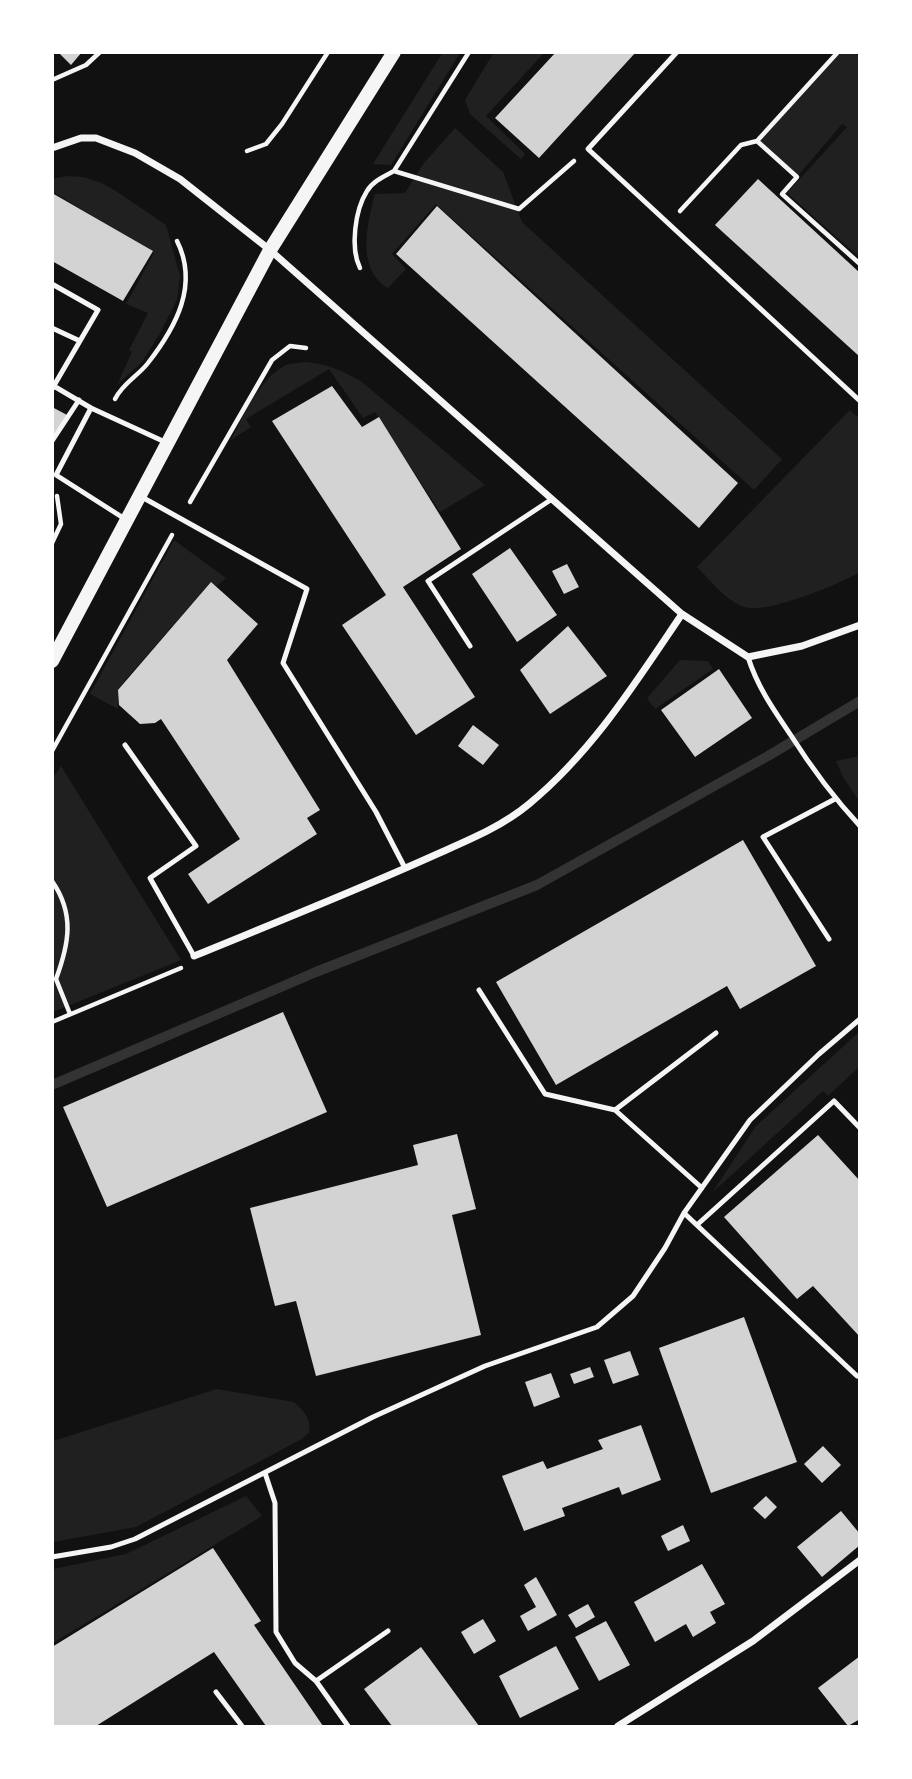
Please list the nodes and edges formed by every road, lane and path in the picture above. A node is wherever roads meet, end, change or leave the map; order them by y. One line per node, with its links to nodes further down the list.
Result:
1 (100, 52): 7 (path)
2 (328, 52): 11 (path)
3 (394, 52): 15 (main road)
4 (469, 52): 12 (path)
5 (677, 52): 10 (lane)
6 (838, 52): 8 (path)
7 (52, 80)
8 (757, 141): 13 (path); 16 (path)
9 (52, 148): 15 (street)
10 (588, 149): 12 (path); 13 (lane)
11 (247, 150)
12 (394, 171): 17 (path)
13 (668, 223): 24 (lane)
14 (177, 241): 26 (path)
15 (270, 250): 28 (main road); 32 (street)
16 (859, 264)
17 (360, 268)
18 (52, 285): 20 (lane)
19 (52, 328): 20 (lane)
20 (80, 341): 22 (lane)
21 (306, 348): 34 (path)
22 (53, 387): 23 (lane)
23 (79, 400): 25 (lane); 27 (lane)
24 (859, 401)
25 (91, 408): 26 (lane); 29 (lane)
26 (106, 416): 28 (lane)
27 (52, 442)
28 (168, 443): 31 (main road)
29 (55, 473): 30 (lane)
30 (65, 481): 33 (lane); 35 (path)
31 (140, 496): 33 (main road); 34 (lane)
32 (552, 499): 36 (street); 38 (lane)
33 (127, 520): 40 (main road)
34 (181, 520): 42 (path); 45 (lane)
35 (52, 542)
36 (682, 614): 39 (street); 45 (street)
37 (859, 625): 39 (street)
38 (470, 646)
39 (748, 657): 43 (lane)
40 (52, 661)
41 (125, 745): 48 (lane)
42 (52, 751)
43 (835, 799): 44 (lane); 47 (lane)
44 (859, 826)
45 (405, 868): 48 (street)
46 (52, 881): 50 (path)
47 (829, 939)
48 (194, 956): 50 (path)
49 (479, 990): 54 (lane)
50 (70, 1014): 52 (path)
51 (859, 1019): 56 (lane)
52 (52, 1022)
53 (716, 1033): 54 (lane)
54 (615, 1110): 56 (lane)
55 (859, 1128): 58 (lane)
56 (702, 1188): 57 (lane)
57 (684, 1213): 58 (lane); 60 (lane)
58 (698, 1224): 59 (lane)
59 (857, 1376)
60 (265, 1473): 61 (lane); 64 (lane)
61 (52, 1557)
62 (859, 1560): 68 (street)
63 (388, 1631): 64 (lane)
64 (316, 1681): 67 (lane)
65 (216, 1692): 66 (lane)
66 (242, 1727)
67 (348, 1727)
68 (618, 1727)

